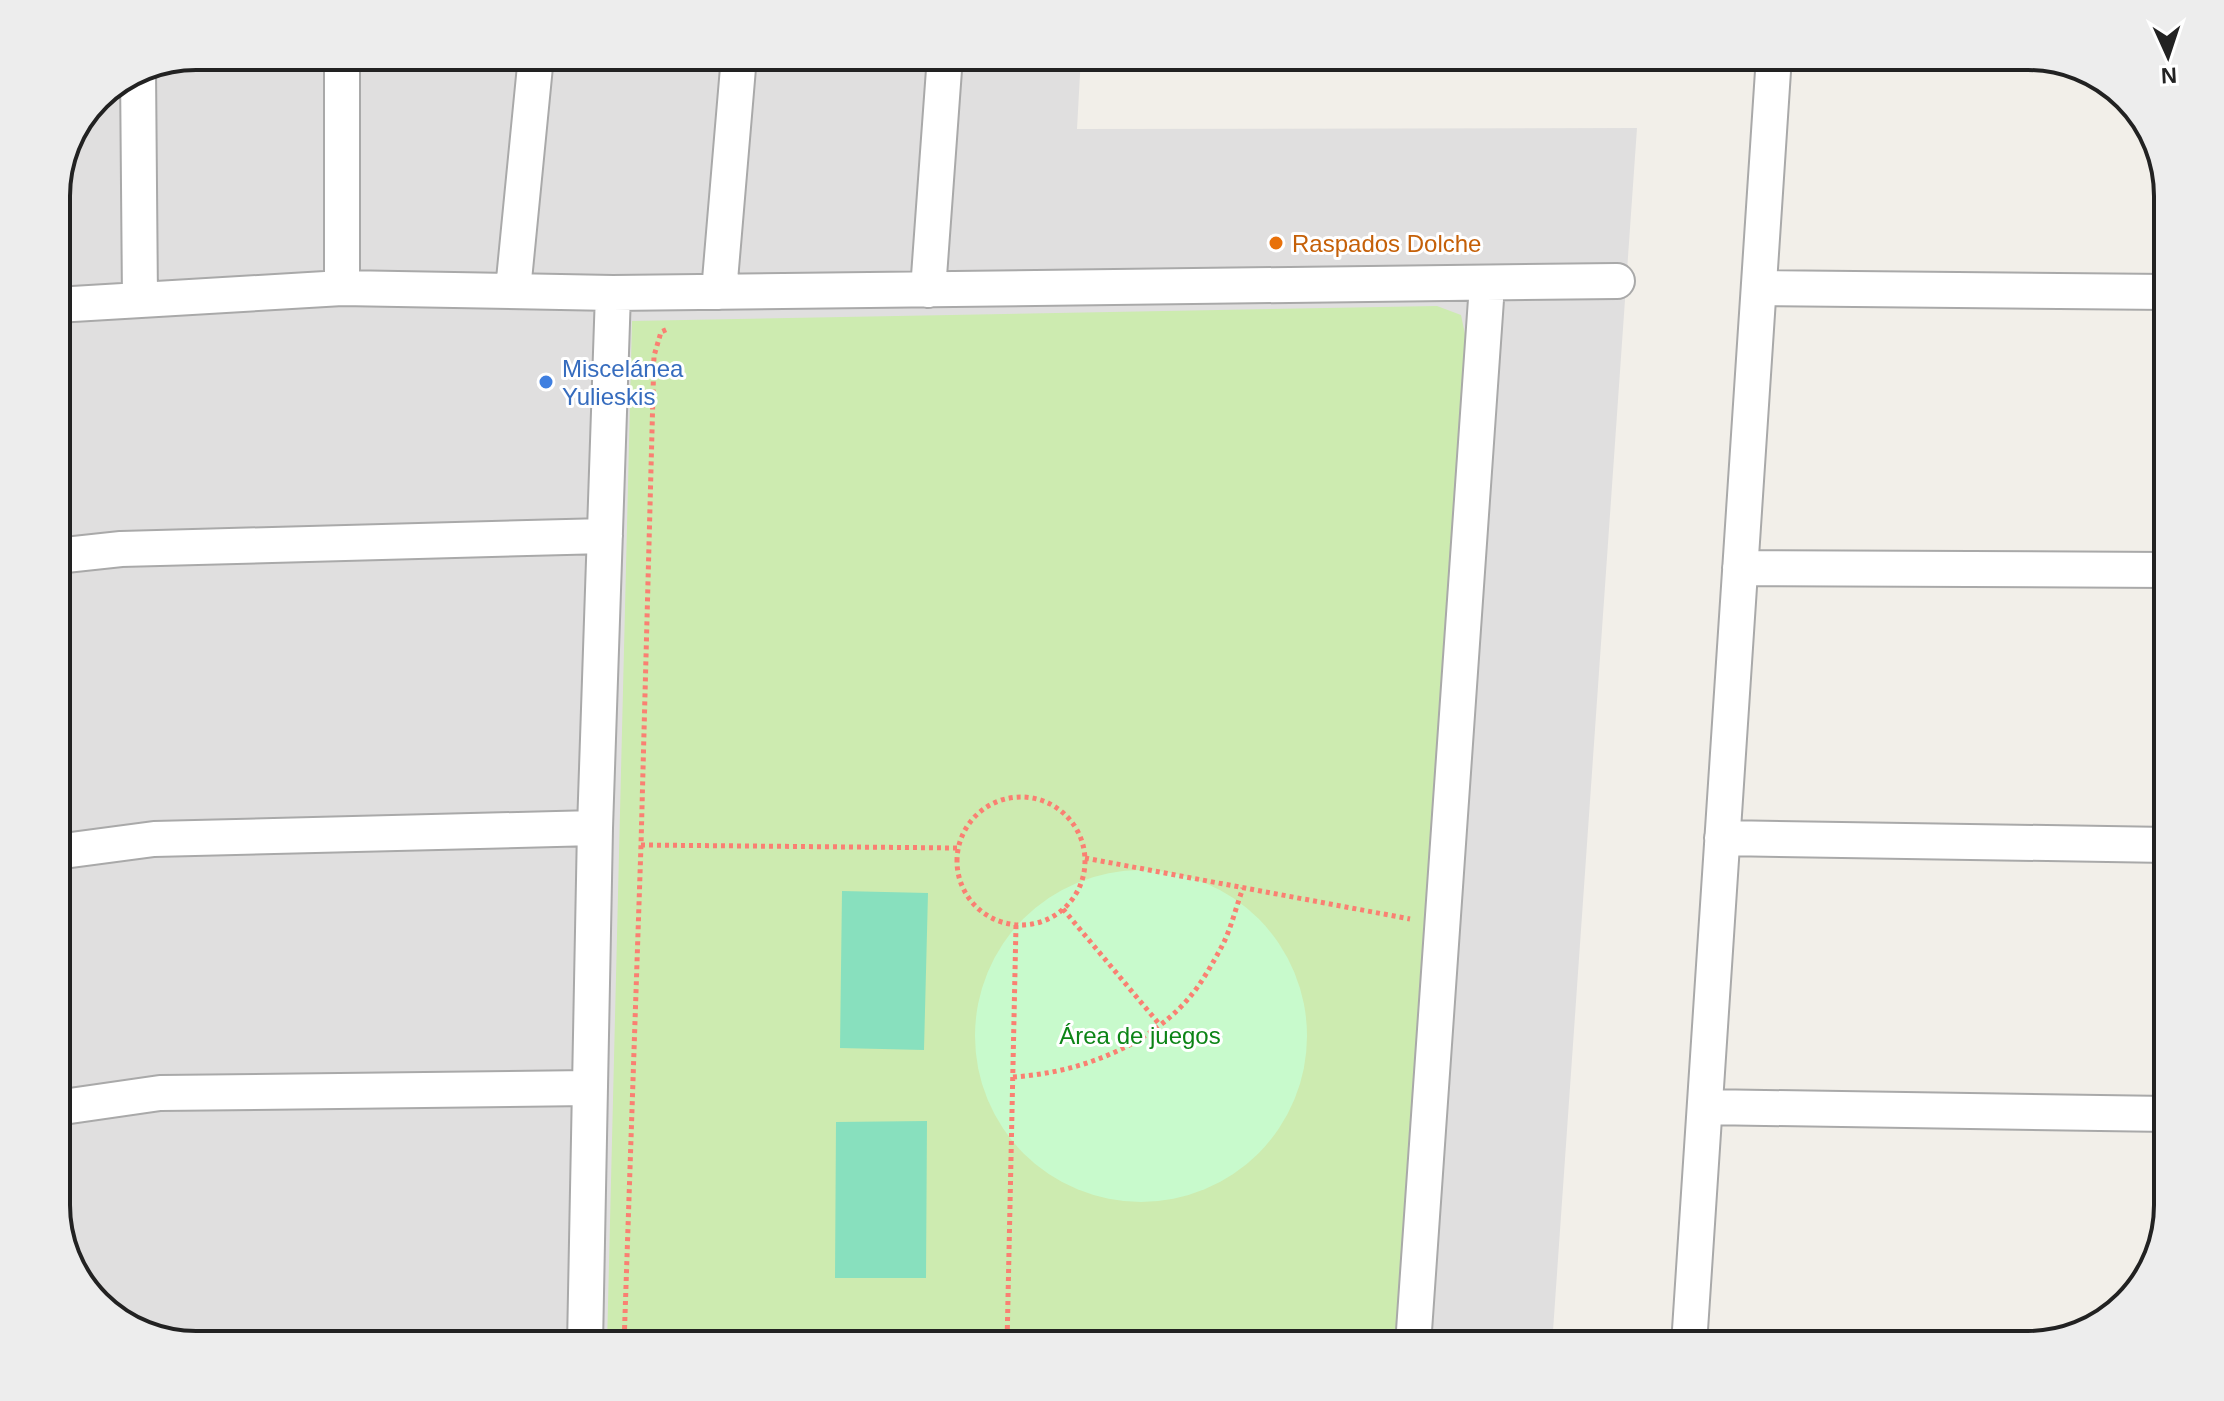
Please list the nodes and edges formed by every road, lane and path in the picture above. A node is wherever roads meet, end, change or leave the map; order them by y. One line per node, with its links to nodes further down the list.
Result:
1 (342, 70): 9 (street)
2 (535, 70): 11 (street)
3 (738, 70): 13 (street)
4 (944, 70): 12 (street)
5 (1773, 70): 10 (street)
6 (138, 85): 16 (street)
7 (1617, 281): 8 (street)
8 (1487, 285): 12 (street); 43 (street)
9 (342, 288): 11 (street); 16 (street)
10 (1759, 288): 14 (street); 21 (street)
11 (513, 290): 15 (street)
12 (928, 290): 13 (street)
13 (719, 292): 15 (street)
14 (2154, 292)
15 (613, 293): 19 (street)
16 (140, 300): 17 (street)
17 (70, 304)
18 (675, 326): 25 (path)
19 (605, 536): 20 (street); 23 (street)
20 (70, 554)
21 (1740, 568): 22 (street); 24 (street)
22 (2154, 570)
23 (595, 828): 28 (street); 36 (street)
24 (1722, 838): 26 (street); 38 (street)
25 (641, 845): 27 (path); 41 (path)
26 (2154, 845)
27 (957, 848): 29 (path); 33 (path)
28 (70, 850)
29 (1085, 858): 30 (path); 31 (path)
30 (1243, 888): 32 (path); 34 (path)
31 (1063, 909): 33 (path); 34 (path)
32 (1423, 921)
33 (1016, 925): 35 (path)
34 (1160, 1025): 35 (path)
35 (1013, 1077): 42 (path)
36 (589, 1088): 37 (street); 40 (street)
37 (70, 1106)
38 (1705, 1107): 39 (street); 44 (street)
39 (2154, 1114)
40 (585, 1331)
41 (624, 1331)
42 (1007, 1331)
43 (1414, 1331)
44 (1690, 1331)

